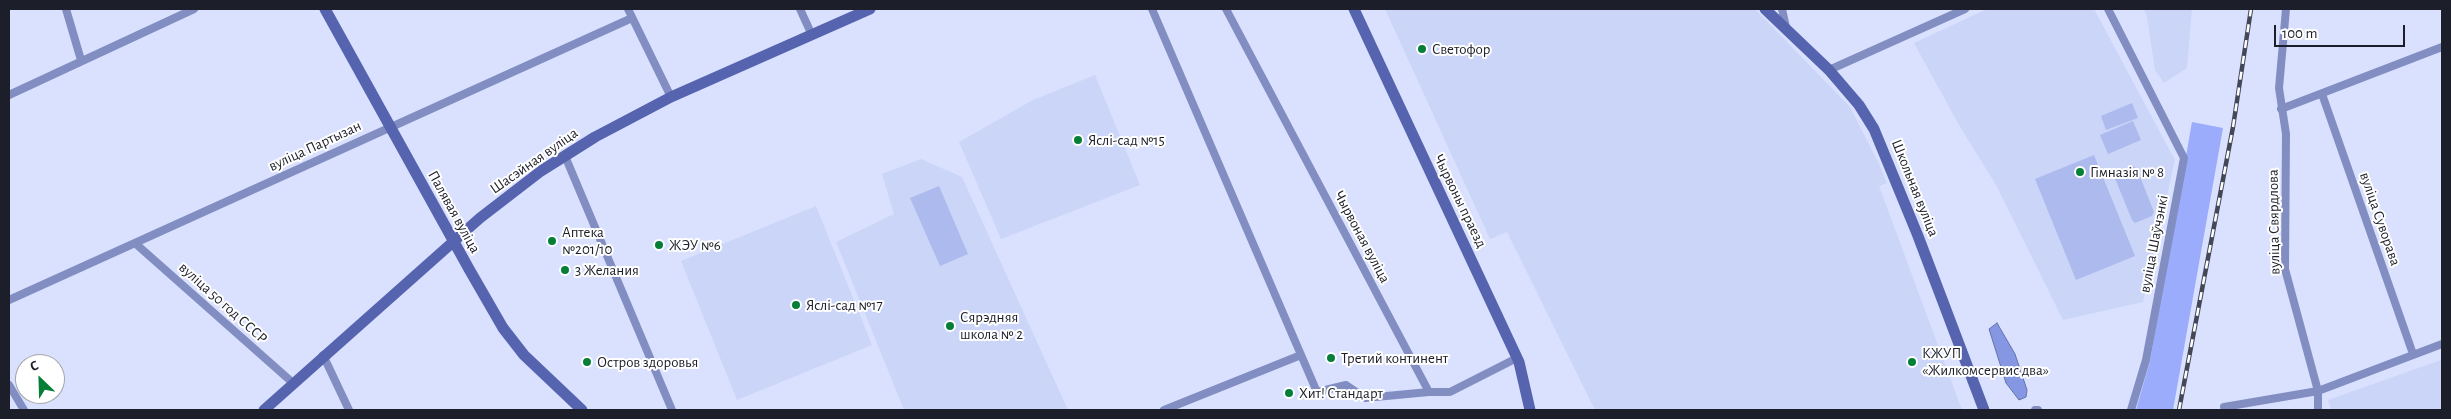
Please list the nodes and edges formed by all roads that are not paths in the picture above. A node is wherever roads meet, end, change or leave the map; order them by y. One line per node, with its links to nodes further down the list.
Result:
1 (66, 9): 19 (street)
2 (194, 9): 19 (street)
3 (325, 9): 25 (street, Палявая вуліца)
4 (628, 9): 15 (street)
5 (800, 9): 17 (street)
6 (870, 9): 17 (street, Шасэйная вуліца)
7 (1152, 9): 31 (street)
8 (1226, 9): 38 (street, Чырвоная вуліца)
9 (1354, 9): 34 (street, Чырвоны праезд)
10 (1765, 9): 16 (street, Школьная вуліца)
11 (1782, 9): 16 (street)
12 (1965, 9): 20 (street)
13 (2108, 9): 48 (street, вуліца Шаўчэнкі)
14 (2286, 9): 24 (street, вуліца Свярдлова)
15 (632, 18): 23 (street); 25 (street, вуліца Партызан)
16 (1786, 27): 20 (street, Школьная вуліца)
17 (811, 33): 23 (street, Шасэйная вуліца)
18 (2442, 47): 21 (street)
19 (81, 60): 22 (street)
20 (1829, 70): 47 (street, Школьная вуліца)
21 (2322, 94): 24 (street); 32 (street, вуліца Суворава)
22 (9, 95)
23 (671, 97): 26 (street, Шасэйная вуліца)
24 (2282, 109): 37 (street, вуліца Свярдлова)
25 (391, 126): 27 (street, Палявая вуліца); 28 (street, вуліца Партызан)
26 (565, 156): 27 (street, Шасэйная вуліца); 44 (street)
27 (453, 241): 33 (street, Шасэйная вуліца); 43 (street, Палявая вуліца)
28 (136, 244): 29 (street, вуліца Партызан); 35 (street, вуліца 50 год СССР)
29 (9, 300)
30 (2442, 344): 32 (street)
31 (1301, 354): 38 (street); 45 (street)
32 (2413, 354): 37 (street)
33 (323, 355): 35 (street, Шасэйная вуліца); 42 (street)
34 (1517, 358): 38 (street); 46 (street, Чырвоны праезд)
35 (293, 384): 41 (street, Шасэйная вуліца)
36 (9, 385): 40 (street)
37 (2318, 391): 39 (street); 49 (street, вуліца Свярдлова)
38 (1429, 392)
39 (2224, 407)
40 (24, 410)
41 (264, 410)
42 (349, 410)
43 (582, 410)
44 (672, 410)
45 (1164, 410)
46 (1530, 410)
47 (1984, 410)
48 (2131, 410)
49 (2318, 410)

